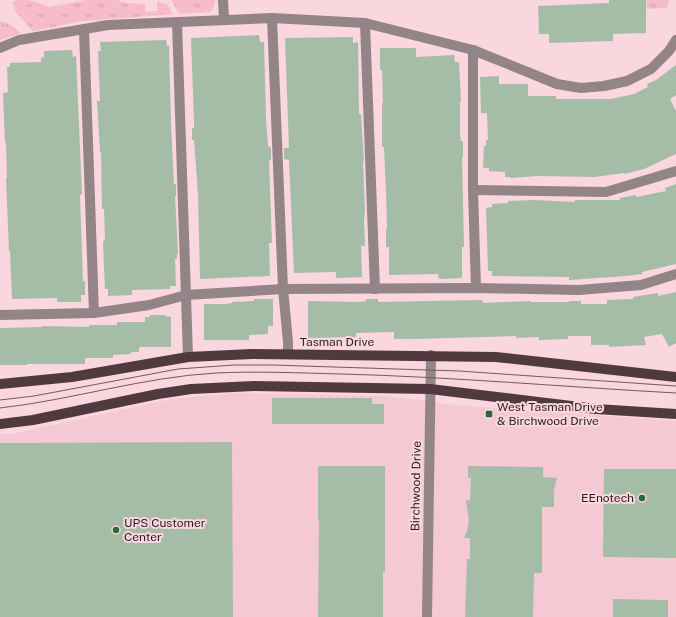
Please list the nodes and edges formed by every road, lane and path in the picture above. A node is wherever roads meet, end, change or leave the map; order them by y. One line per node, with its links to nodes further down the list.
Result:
1 (223, 0): 3 (street)
2 (272, 18): 3 (street); 5 (street); 13 (street)
3 (224, 20): 4 (street)
4 (177, 22): 6 (street); 16 (street)
5 (365, 24): 9 (street); 15 (street)
6 (84, 30): 8 (street); 17 (street)
7 (676, 40): 9 (street)
8 (0, 48)
9 (473, 50): 11 (street)
10 (676, 171): 11 (street)
11 (473, 190): 14 (street)
12 (676, 274): 14 (street)
13 (283, 288): 15 (street); 16 (street); 19 (street)
14 (476, 288): 15 (street)
15 (375, 289)
16 (186, 295): 17 (street); 21 (street)
17 (94, 313): 18 (street)
18 (0, 314)
19 (288, 354): 20 (main road, Tasman Drive); 21 (main road, Tasman Drive)
20 (431, 355): 22 (main road, Tasman Drive); 24 (street, Birchwood Drive)
21 (188, 357): 23 (main road, Tasman Drive)
22 (676, 377)
23 (0, 384)
24 (430, 389): 25 (main road); 26 (main road); 27 (street, Birchwood Drive)
25 (676, 414)
26 (0, 424)
27 (427, 617)

